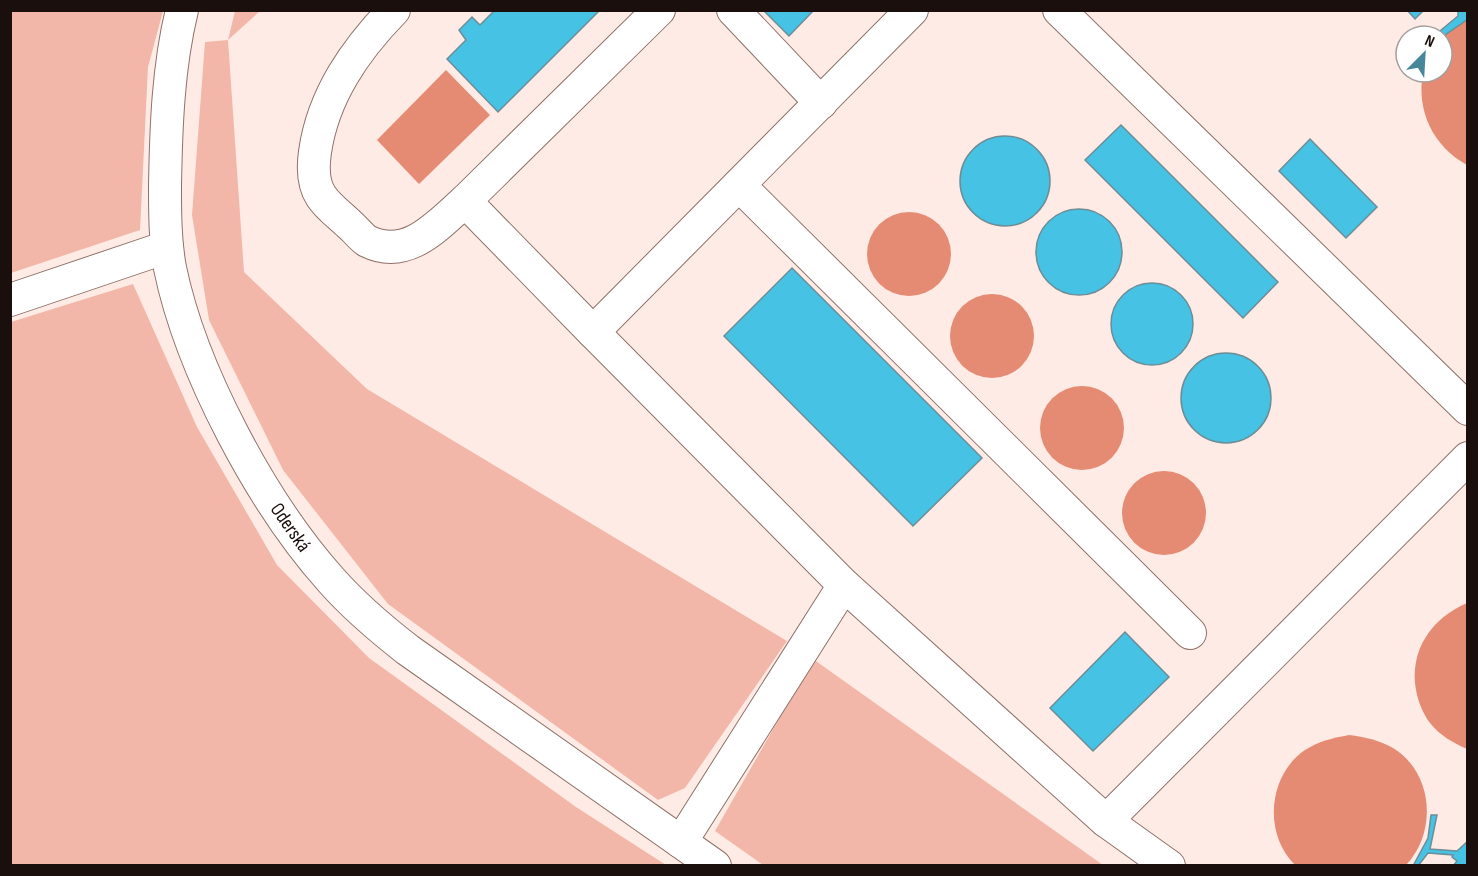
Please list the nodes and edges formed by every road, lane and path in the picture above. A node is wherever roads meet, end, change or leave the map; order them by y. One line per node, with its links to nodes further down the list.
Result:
1 (182, 10): 10 (street, Oderská)
2 (394, 10): 9 (street)
3 (659, 10): 9 (street)
4 (733, 10): 7 (street)
5 (912, 10): 7 (street)
6 (1059, 10): 13 (street)
7 (821, 103): 8 (street)
8 (739, 185): 12 (street); 16 (street)
9 (465, 201): 12 (street)
10 (167, 247): 11 (street); 18 (street, Oderská)
11 (10, 300)
12 (593, 332): 15 (street)
13 (1467, 409)
14 (1467, 458): 17 (street)
15 (844, 585): 17 (street); 18 (street)
16 (1190, 633)
17 (1106, 821): 20 (street)
18 (681, 842): 19 (street, Oderská)
19 (715, 866)
20 (1169, 866)

